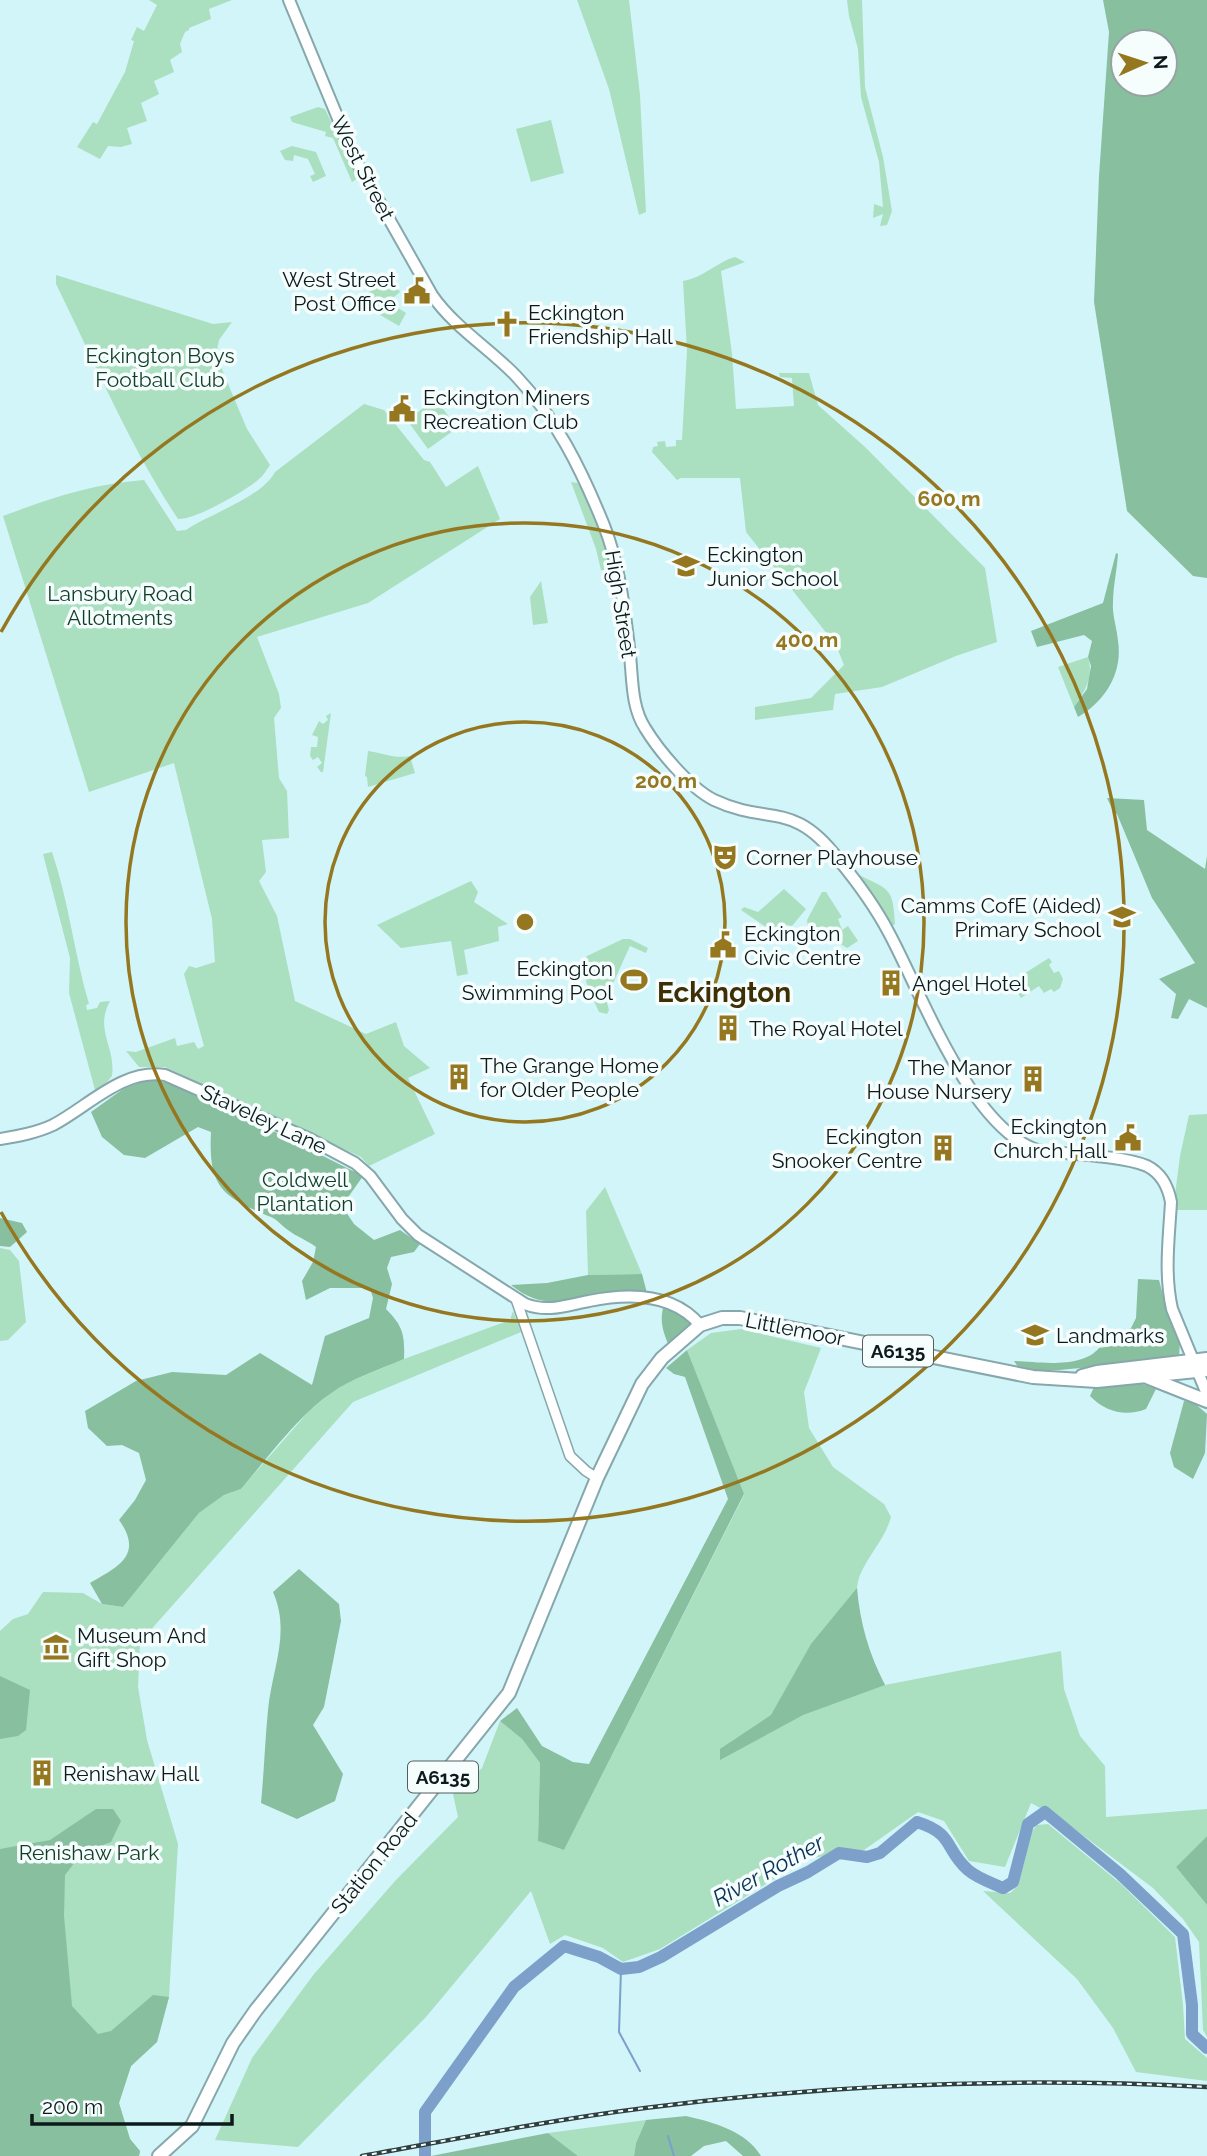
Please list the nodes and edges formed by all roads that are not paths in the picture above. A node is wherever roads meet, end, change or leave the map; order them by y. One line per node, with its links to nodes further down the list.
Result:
1 (289, 0): 2 (main road, West Street)
2 (458, 325): 7 (main road, High Street)
3 (0, 1139): 4 (main road, Staveley Lane)
4 (516, 1299): 5 (main road, Staveley Lane); 12 (street)
5 (700, 1325): 9 (main road, Littlemoor / A6135); 12 (main road, A6135)
6 (1207, 1359): 7 (main road, A6135)
7 (1201, 1366): 8 (main road, Littlemoor / A6135); 9 (main road, Littlemoor / A6135); 10 (main road, High Street)
8 (1145, 1377): 9 (main road, Littlemoor / A6135); 11 (main road)
9 (1075, 1378)
10 (1207, 1394)
11 (1207, 1401)
12 (597, 1478): 13 (main road, Station Road / A6135)
13 (159, 2156)

